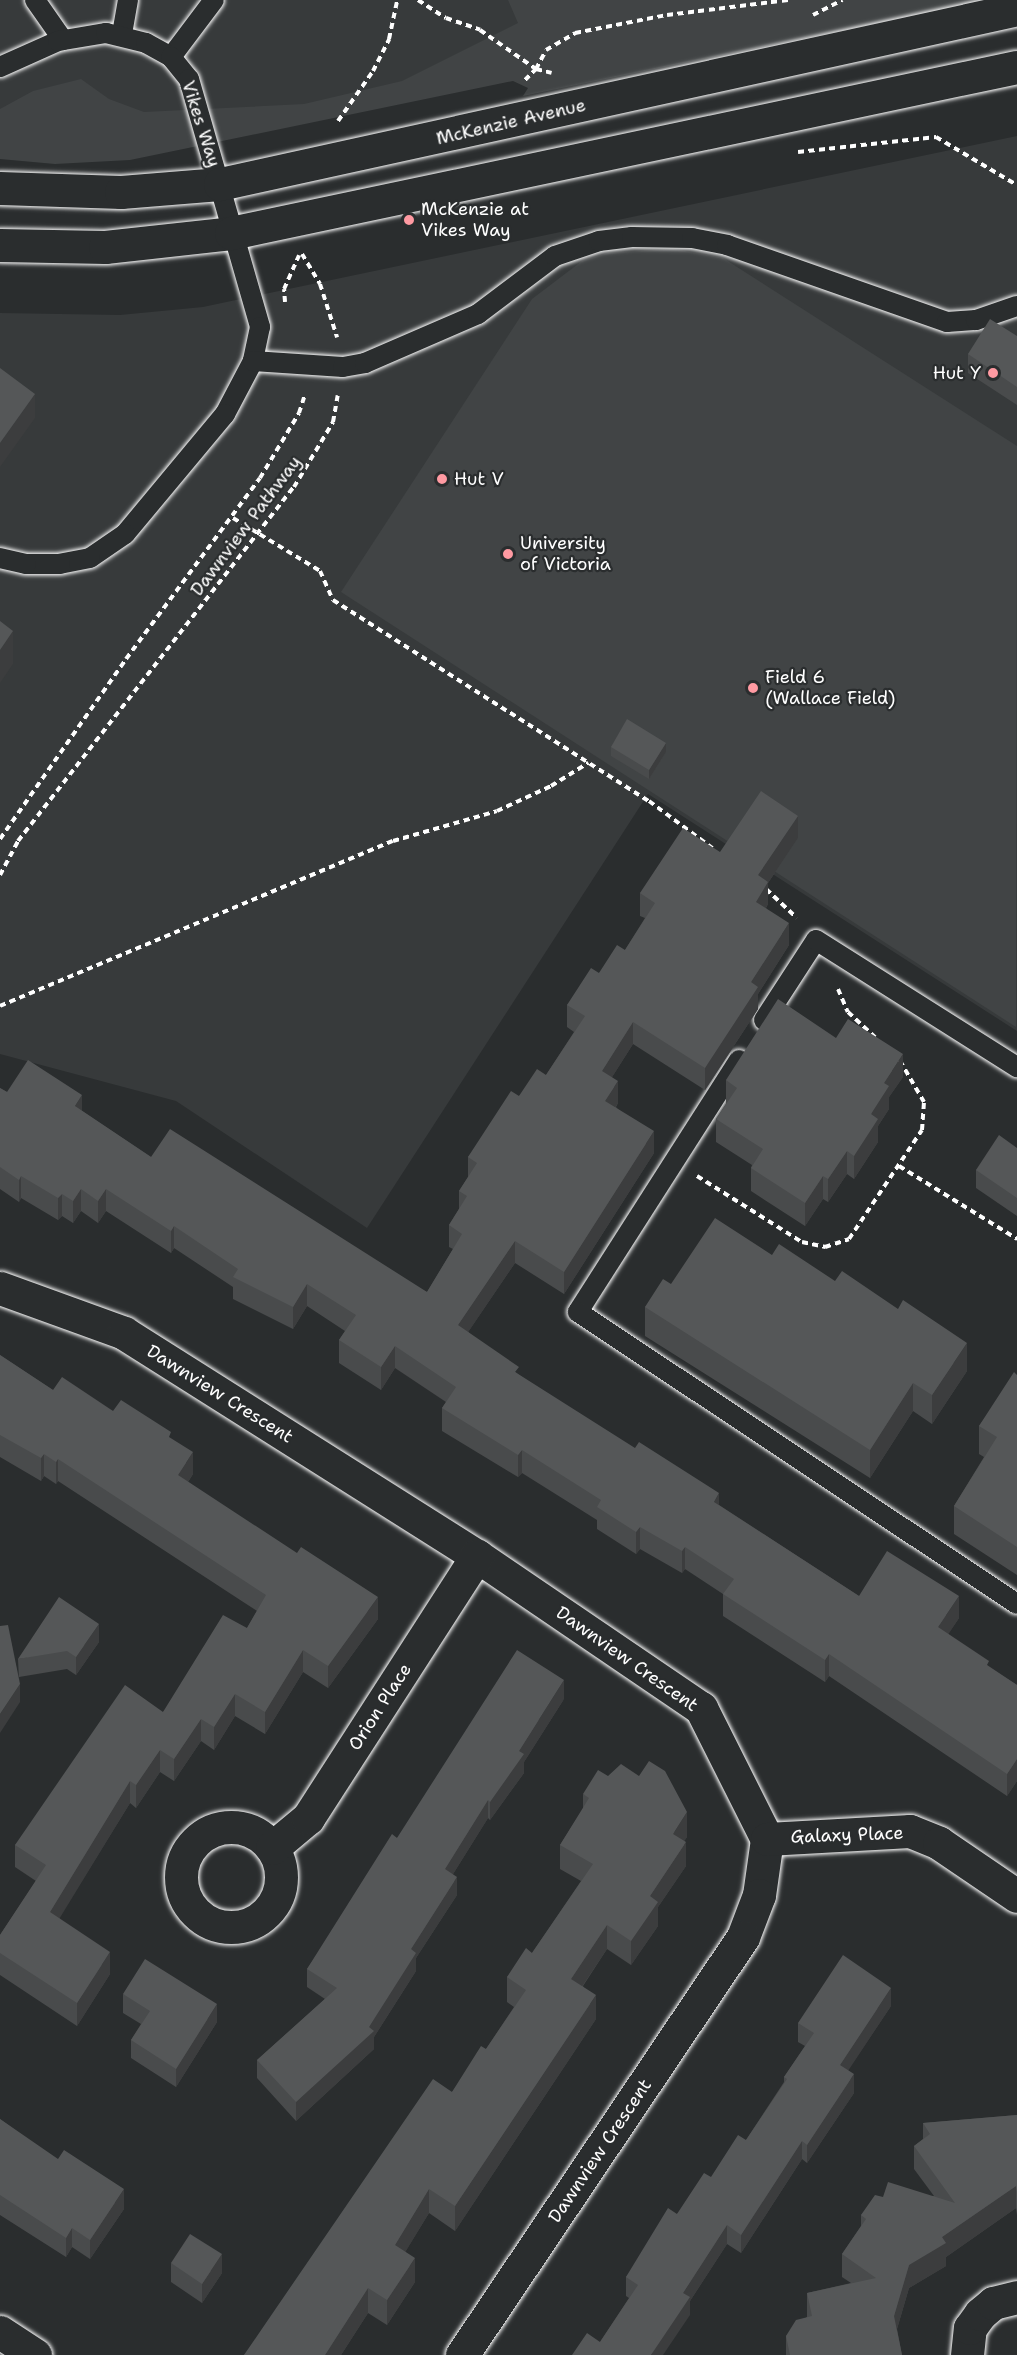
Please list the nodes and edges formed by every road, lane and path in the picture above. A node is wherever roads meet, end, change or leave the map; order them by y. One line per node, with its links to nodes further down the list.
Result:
1 (35, 0): 9 (lane)
2 (128, 0): 8 (lane)
3 (214, 0): 10 (lane)
4 (398, 0): 13 (path)
5 (418, 0): 6 (path)
6 (788, 0)
7 (1017, 9): 15 (street, McKenzie Avenue)
8 (122, 34): 9 (lane); 10 (lane, Vikes Way)
9 (63, 40): 11 (lane)
10 (171, 57): 15 (lane, Vikes Way)
11 (0, 67)
12 (1017, 67): 18 (street)
13 (336, 125)
14 (786, 154): 16 (path)
15 (220, 183): 17 (street, McKenzie Avenue); 18 (lane, Vikes Way)
16 (1017, 185)
17 (0, 188)
18 (231, 233): 19 (street); 22 (lane, Vikes Way)
19 (0, 245)
20 (1017, 306): 24 (lane)
21 (285, 309): 24 (path, Dawnview Pathway)
22 (253, 362): 23 (lane); 27 (lane, Vikes Way)
23 (298, 366): 24 (lane); 25 (path, Dawnview Pathway)
24 (343, 368): 26 (path, Dawnview Pathway)
25 (233, 518): 26 (path); 29 (path, Dawnview Pathway)
26 (260, 533): 28 (path); 31 (path, Dawnview Pathway)
27 (0, 558)
28 (588, 763): 30 (path); 34 (path)
29 (0, 838)
30 (720, 854)
31 (0, 875)
32 (756, 882): 33 (path)
33 (816, 940): 35 (path); 37 (lane); 38 (lane)
34 (0, 1006)
35 (881, 1044)
36 (896, 1057): 39 (path)
37 (1017, 1067)
38 (674, 1161): 39 (path); 43 (lane)
39 (899, 1166): 40 (path)
40 (1017, 1239)
41 (0, 1288): 42 (street, Dawnview Crescent)
42 (477, 1556): 44 (street, Dawnview Crescent); 45 (street, Orion Place)
43 (1017, 1604)
44 (767, 1839): 46 (street, Galaxy Place); 50 (street, Dawnview Crescent)
45 (272, 1848)
46 (1017, 1896)
47 (1017, 2297): 51 (street)
48 (0, 2332): 49 (street)
49 (36, 2355)
50 (462, 2355)
51 (967, 2355)

